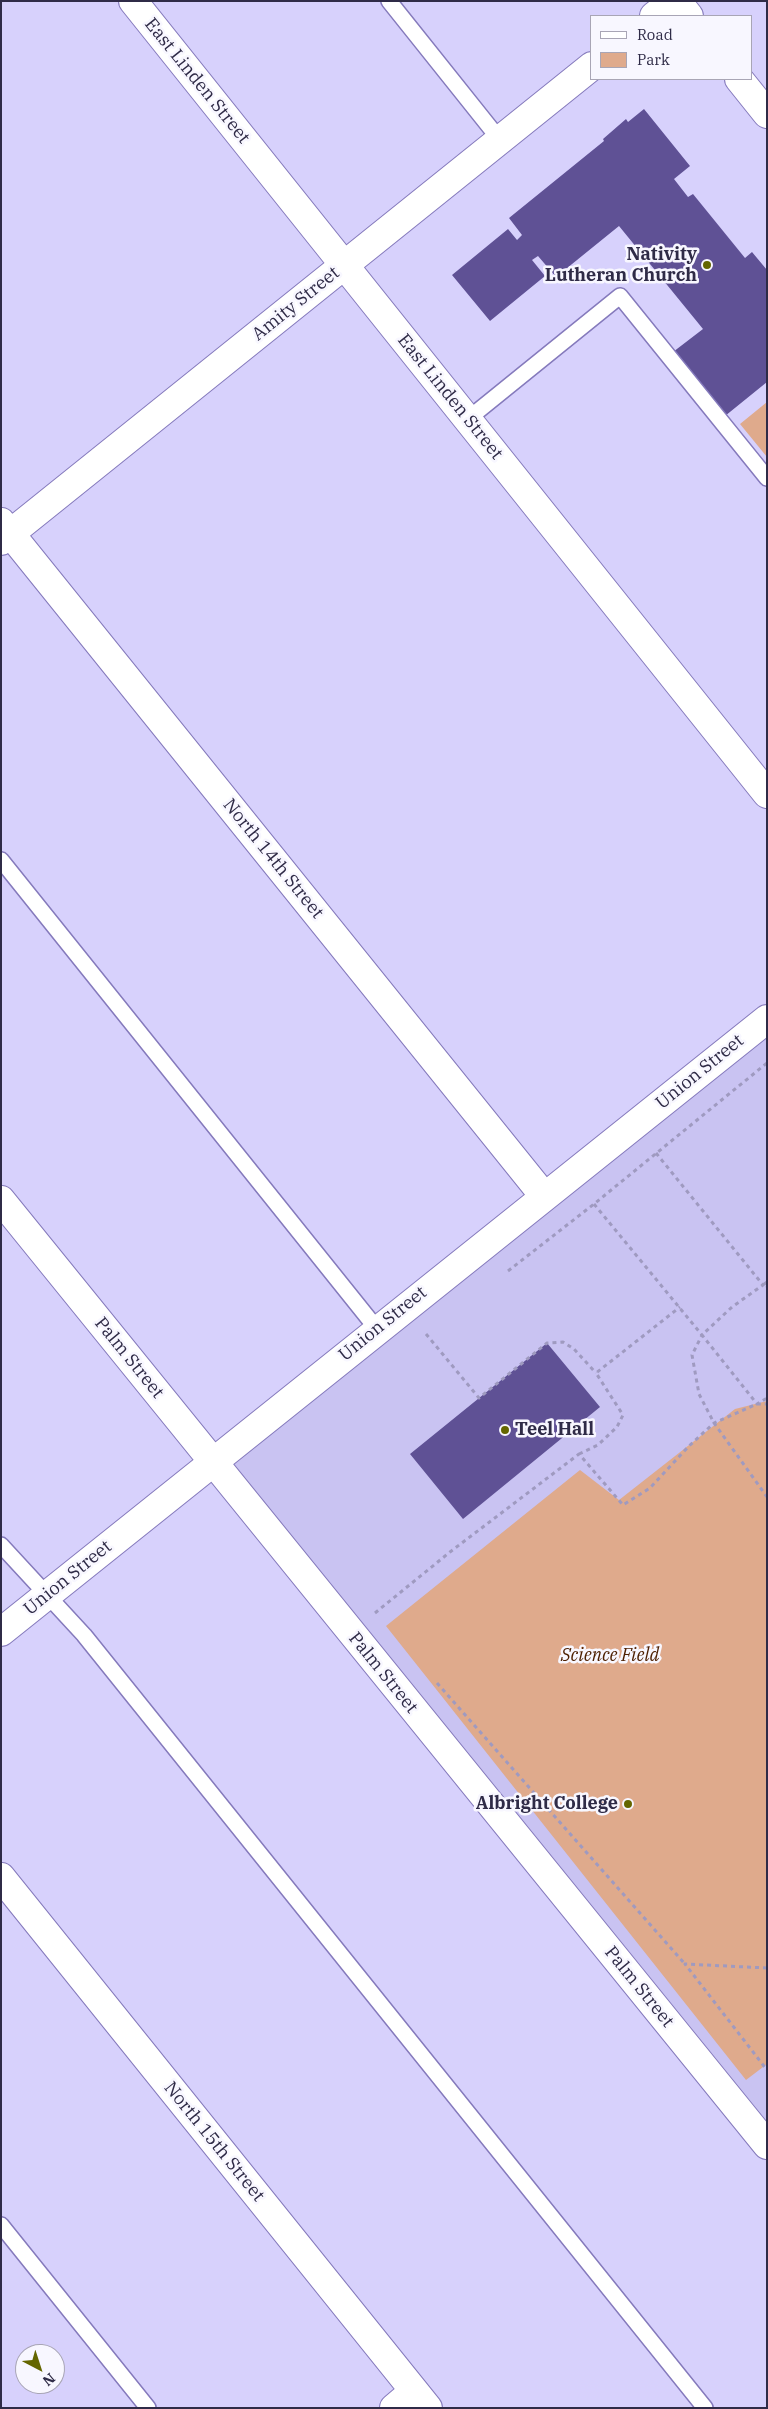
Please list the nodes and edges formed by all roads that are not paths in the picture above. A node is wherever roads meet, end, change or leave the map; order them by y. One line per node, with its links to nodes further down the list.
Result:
1 (133, 1): 11 (street, East Linden Street)
2 (389, 1): 10 (lane)
3 (673, 1): 5 (street)
4 (677, 1): 6 (street)
5 (655, 15)
6 (688, 15)
7 (590, 68): 10 (street, Amity Street)
8 (740, 80): 9 (street)
9 (767, 114)
10 (500, 140): 11 (street, Amity Street)
11 (344, 265): 12 (street, East Linden Street); 14 (street, Amity Street)
12 (468, 419): 13 (lane); 15 (street, East Linden Street)
13 (767, 478)
14 (4, 532): 18 (street, North 14th Street)
15 (767, 794)
16 (1, 860): 20 (lane)
17 (767, 1019): 18 (street, Union Street)
18 (544, 1196): 20 (street, Union Street)
19 (1, 1200): 21 (street, Palm Street)
20 (377, 1329): 21 (street, Union Street)
21 (212, 1462): 23 (street, Union Street); 26 (street, Palm Street)
22 (1, 1545): 23 (lane)
23 (46, 1595): 24 (street, Union Street); 30 (lane)
24 (1, 1632)
25 (5, 1890): 28 (street, North 15th Street)
26 (767, 2145)
27 (1, 2225): 29 (lane)
28 (412, 2402)
29 (148, 2408)
30 (704, 2408)

